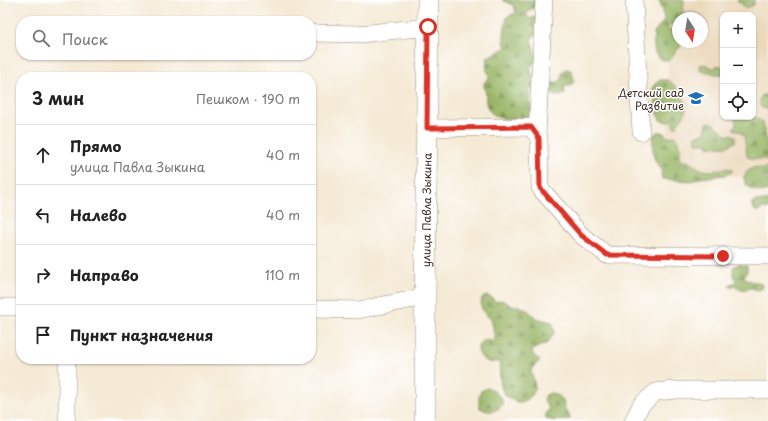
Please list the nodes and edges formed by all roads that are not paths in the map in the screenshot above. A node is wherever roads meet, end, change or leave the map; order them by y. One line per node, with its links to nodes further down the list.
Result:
1 (428, 0): 4 (main road, улица Павла Зыкина)
2 (544, 0): 8 (street)
3 (634, 0): 7 (street)
4 (428, 27): 5 (street); 6 (main road, улица Павла Зыкина)
5 (316, 33)
6 (427, 128): 8 (street); 10 (main road, улица Павла Зыкина)
7 (641, 132)
8 (536, 134): 9 (street)
9 (768, 256)
10 (425, 297): 13 (street); 17 (main road, улица Павла Зыкина)
11 (0, 307): 12 (street)
12 (16, 307)
13 (316, 310)
14 (67, 364): 16 (street)
15 (768, 390): 18 (street)
16 (67, 421)
17 (425, 421)
18 (633, 421)

